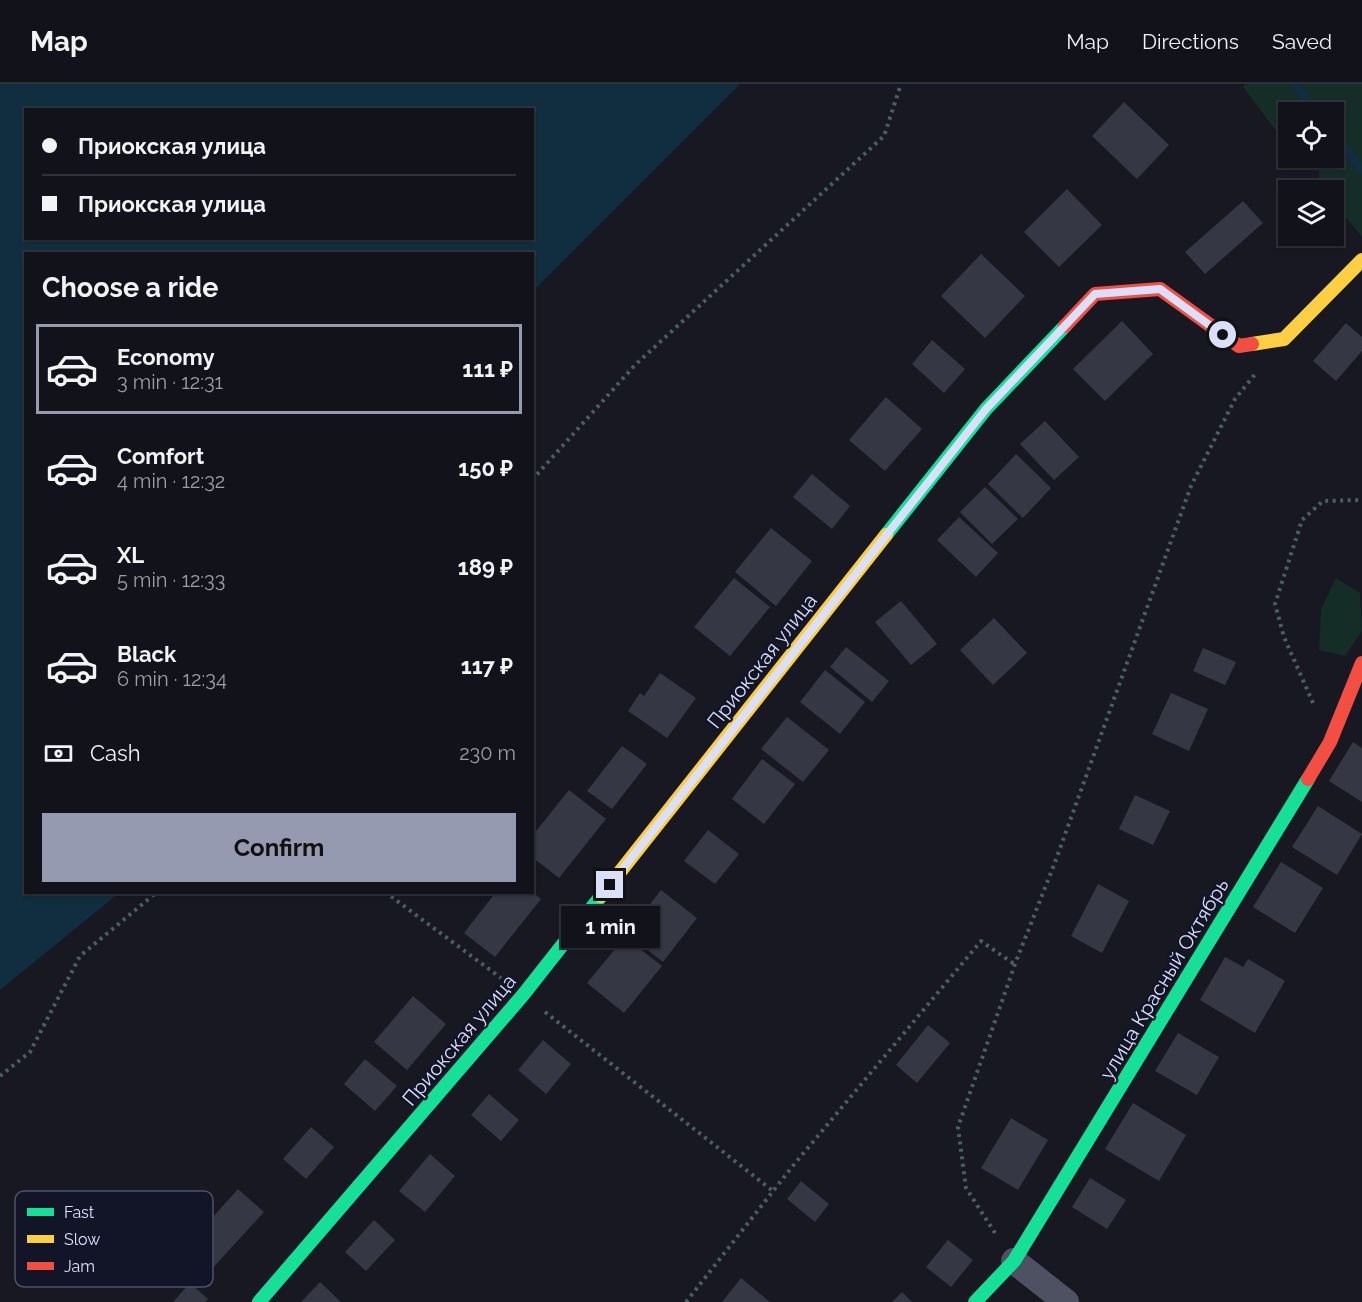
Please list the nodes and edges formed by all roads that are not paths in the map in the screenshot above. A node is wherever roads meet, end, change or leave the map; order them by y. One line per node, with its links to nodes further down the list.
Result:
1 (1362, 260): 4 (street, Приокская улица)
2 (1362, 663): 3 (street, улица Красный Октябрь)
3 (1014, 1261): 5 (street, улица Красный Октябрь); 6 (street)
4 (259, 1302)
5 (975, 1302)
6 (1066, 1302)

